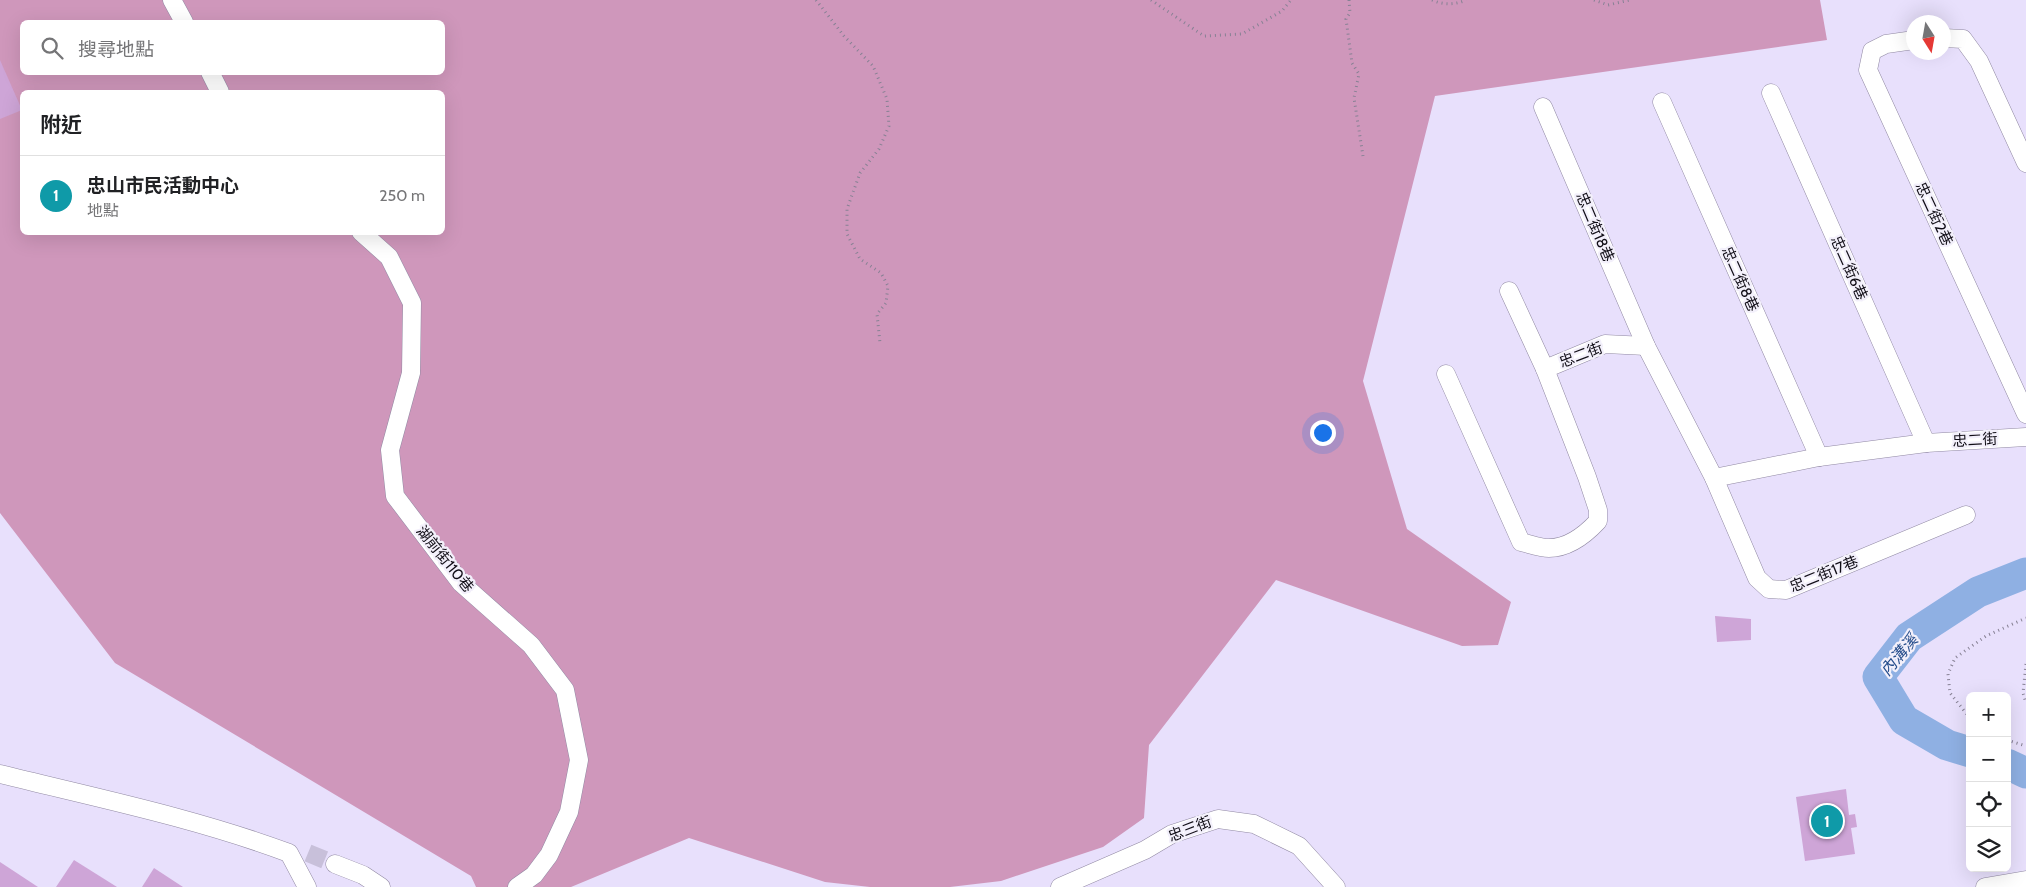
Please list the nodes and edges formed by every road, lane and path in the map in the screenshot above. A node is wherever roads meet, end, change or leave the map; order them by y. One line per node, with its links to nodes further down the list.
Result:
1 (172, 0): 10 (street)
2 (816, 0): 22 (path)
3 (1151, 0): 4 (path)
4 (1291, 0)
5 (1349, 0): 18 (path)
6 (1432, 0): 7 (path)
7 (1466, 0)
8 (1594, 0): 9 (path)
9 (1630, 0)
10 (183, 20)
11 (1951, 39): 19 (street)
12 (1906, 41): 26 (street, 忠二街2巷)
13 (212, 75): 14 (street)
14 (219, 90)
15 (1771, 93): 28 (street, 忠二街6巷)
16 (1662, 102): 29 (street, 忠二街8巷)
17 (1543, 108): 23 (street, 忠二街18巷)
18 (1363, 156)
19 (2026, 163)
20 (364, 235): 43 (street, 湖前街110巷)
21 (1509, 291): 24 (street)
22 (880, 343)
23 (1646, 346): 24 (street, 忠二街); 30 (street)
24 (1545, 369): 25 (street, 忠二街)
25 (1446, 374)
26 (2026, 414)
27 (2026, 437): 28 (street, 忠二街)
28 (1926, 442): 29 (street, 忠二街)
29 (1819, 457): 30 (street, 忠二街)
30 (1714, 478): 31 (street, 忠二街17巷)
31 (1966, 515)
32 (2026, 618): 35 (path)
33 (2026, 664): 34 (path)
34 (2026, 702)
35 (1966, 713)
36 (2011, 741): 37 (path)
37 (2026, 746)
38 (0, 774): 41 (street)
39 (335, 864): 42 (street)
40 (2026, 880): 46 (street)
41 (306, 887)
42 (381, 887)
43 (517, 887)
44 (1060, 887): 45 (street, 忠三街)
45 (1336, 887)
46 (1985, 887)

